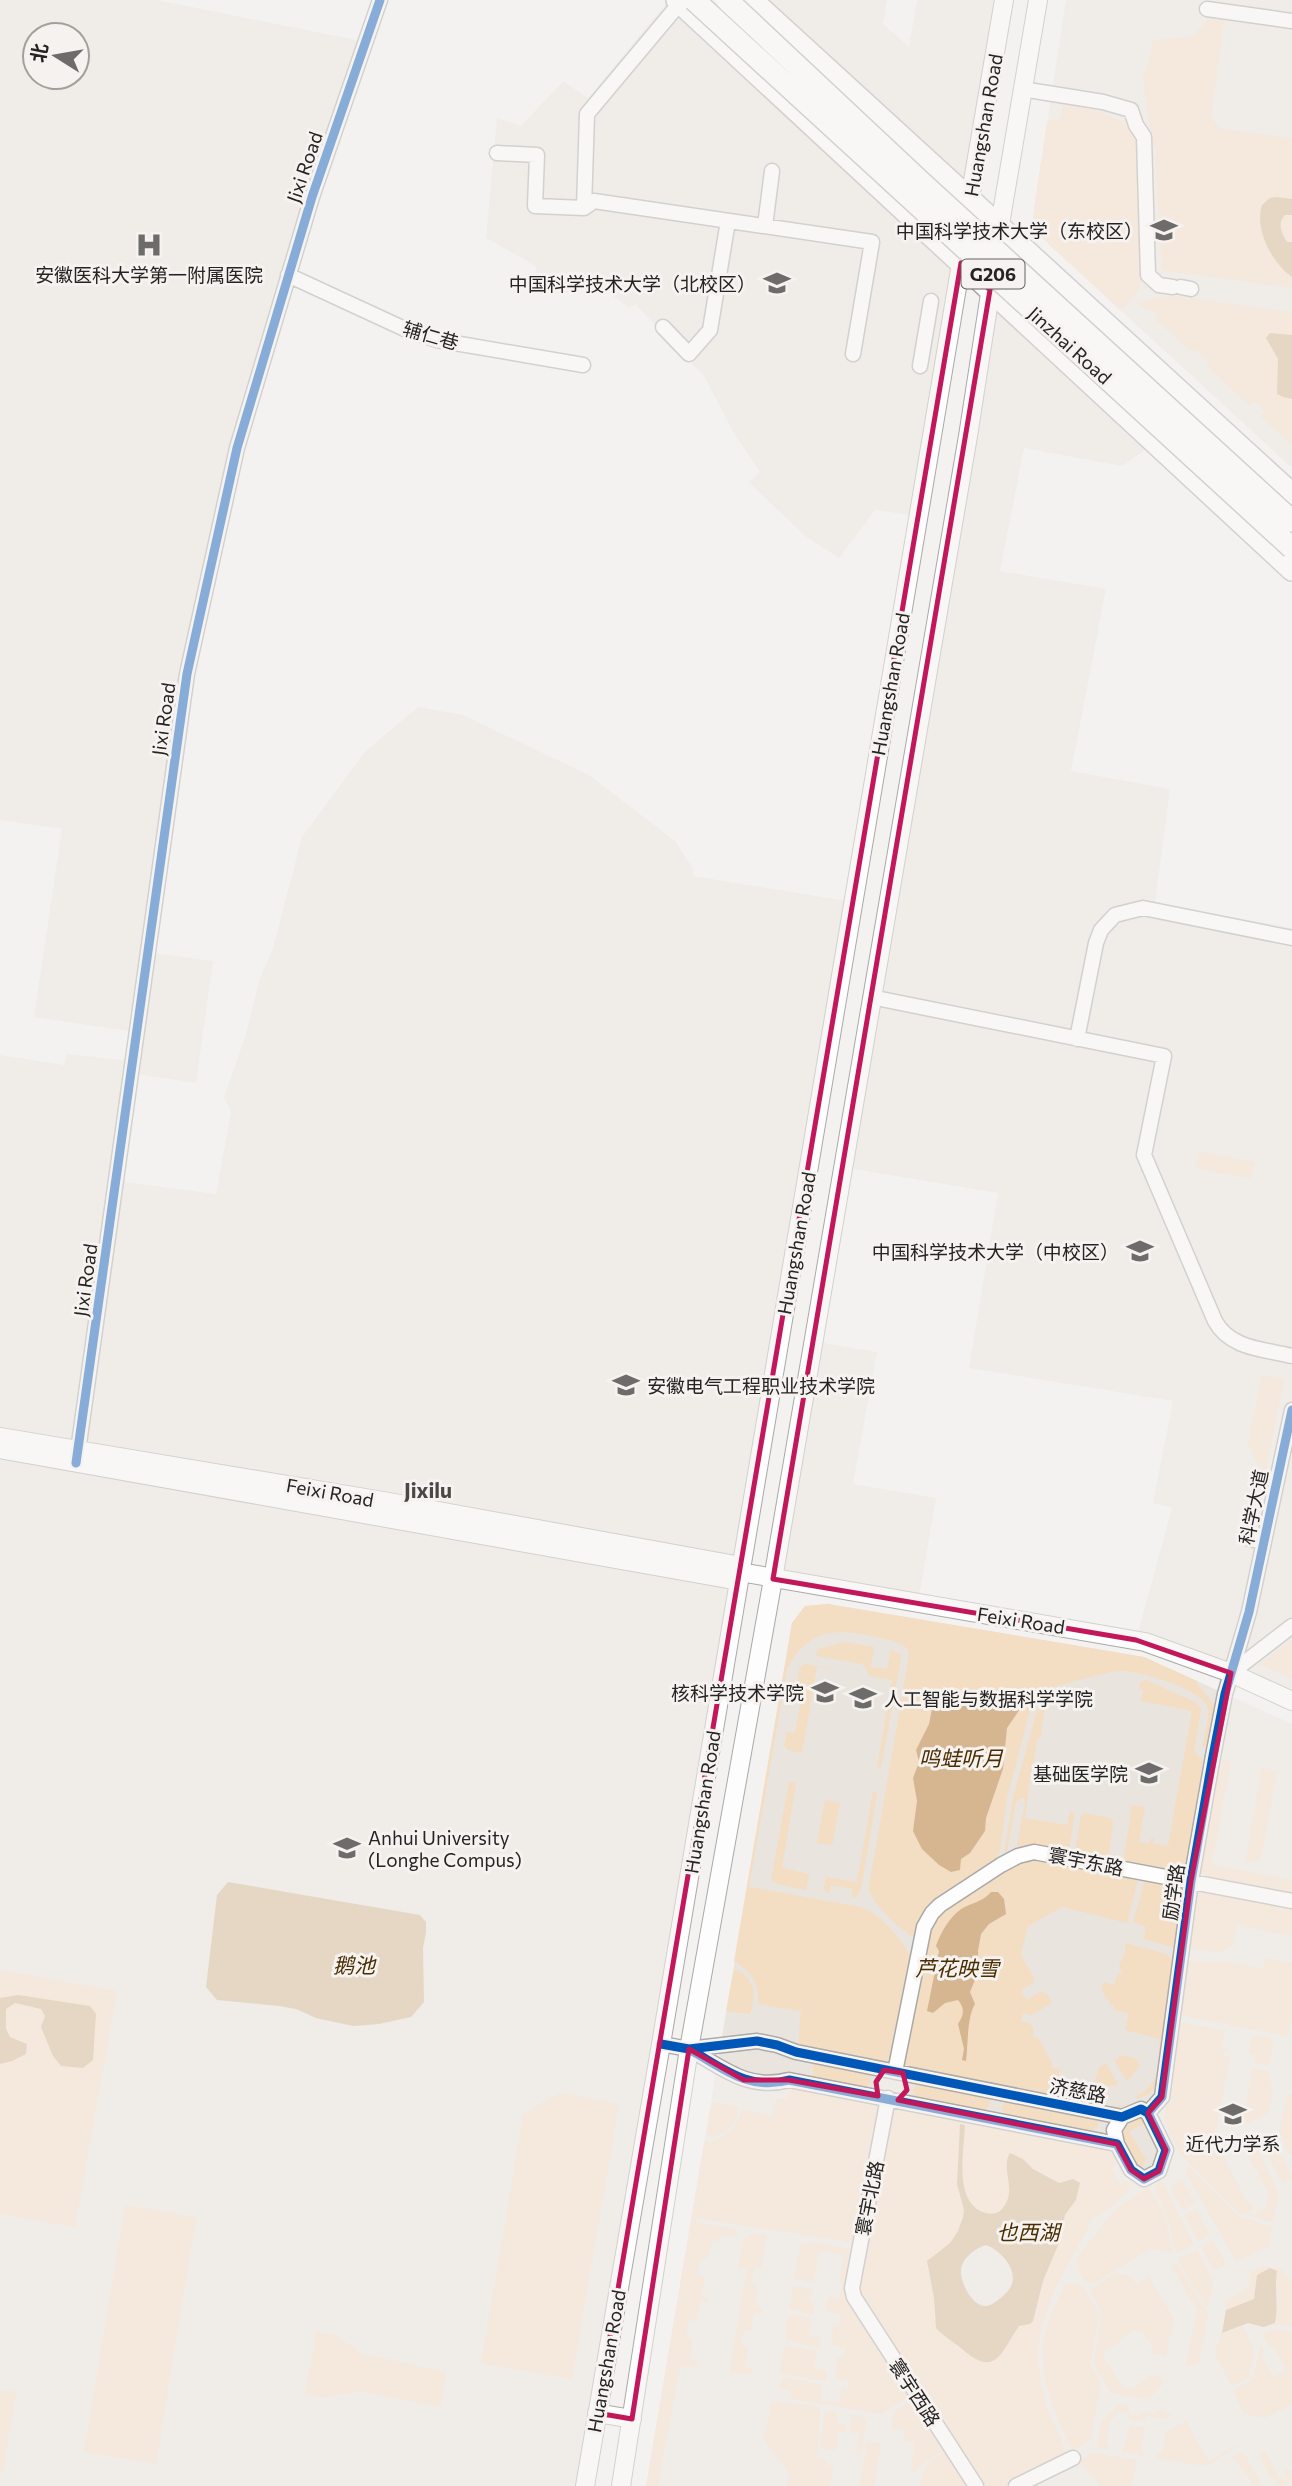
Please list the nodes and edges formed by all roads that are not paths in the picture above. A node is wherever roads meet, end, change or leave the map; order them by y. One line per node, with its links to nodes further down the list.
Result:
1 (380, 0): 18 (street, Jixi Road)
2 (727, 0): 27 (highway, Jinzhai Road, bridge)
3 (752, 0): 12 (highway)
4 (1004, 0): 12 (main road, Huangshan Road)
5 (1038, 0): 9 (main road, Huangshan Road)
6 (683, 1): 13 (street); 17 (highway); 28 (highway, Jinzhai Road / G206, bridge)
7 (1207, 9): 8 (street)
8 (1292, 21)
9 (1022, 89): 15 (main road, Huangshan Road); 19 (street)
10 (497, 153): 13 (street)
11 (772, 171): 16 (street)
12 (970, 200): 15 (highway); 17 (main road, Huangshan Road)
13 (584, 208): 14 (street)
14 (728, 221): 16 (street); 22 (street)
15 (1000, 225): 20 (main road, Huangshan Road); 26 (highway)
16 (765, 226): 23 (street)
17 (961, 263): 20 (highway); 38 (main road, Huangshan Road)
18 (289, 275): 24 (street, 辅仁巷); 37 (street, Jixi Road)
19 (1176, 287)
20 (990, 290): 29 (highway); 31 (main road, Huangshan Road)
21 (931, 301): 25 (street)
22 (663, 327)
23 (853, 354)
24 (583, 365)
25 (920, 366)
26 (1292, 494)
27 (1292, 522)
28 (1292, 548)
29 (1292, 570)
30 (1292, 938): 32 (street)
31 (871, 997): 32 (street); 39 (main road, Huangshan Road)
32 (1077, 1039): 33 (street)
33 (1292, 1356)
34 (1292, 1410): 41 (street, 科学大道)
35 (0, 1437): 37 (main road, Feixi Road)
36 (0, 1449): 37 (main road, Feixi Road)
37 (77, 1456): 38 (main road, Feixi Road)
38 (740, 1573): 39 (main road, Feixi Road); 45 (main road, Huangshan Road)
39 (773, 1579): 41 (main road, Feixi Road); 46 (main road, Huangshan Road)
40 (1292, 1626): 41 (street)
41 (1231, 1672): 42 (main road, Feixi Road); 43 (street, 励学路)
42 (1292, 1701)
43 (1191, 1881): 44 (street, 寰宇东路); 47 (street, 寰宇东路); 49 (street, 励学路)
44 (1292, 1901)
45 (661, 2044): 46 (street); 53 (main road, Huangshan Road)
46 (689, 2049): 47 (street, 济慈路); 48 (street); 54 (main road, Huangshan Road)
47 (894, 2072): 48 (street); 48 (street); 50 (street, 济慈路)
48 (888, 2098): 51 (street); 52 (street, 寰宇北路)
49 (1148, 2113): 50 (street, 济慈路); 51 (street)
50 (1122, 2117): 51 (street)
51 (1117, 2144)
52 (854, 2297): 58 (street, 寰宇西路)
53 (597, 2413): 54 (main road); 56 (main road, Huangshan Road)
54 (632, 2419): 57 (main road, Huangshan Road)
55 (1073, 2458): 59 (street)
56 (585, 2486)
57 (621, 2486)
58 (976, 2486)
59 (1016, 2486)

